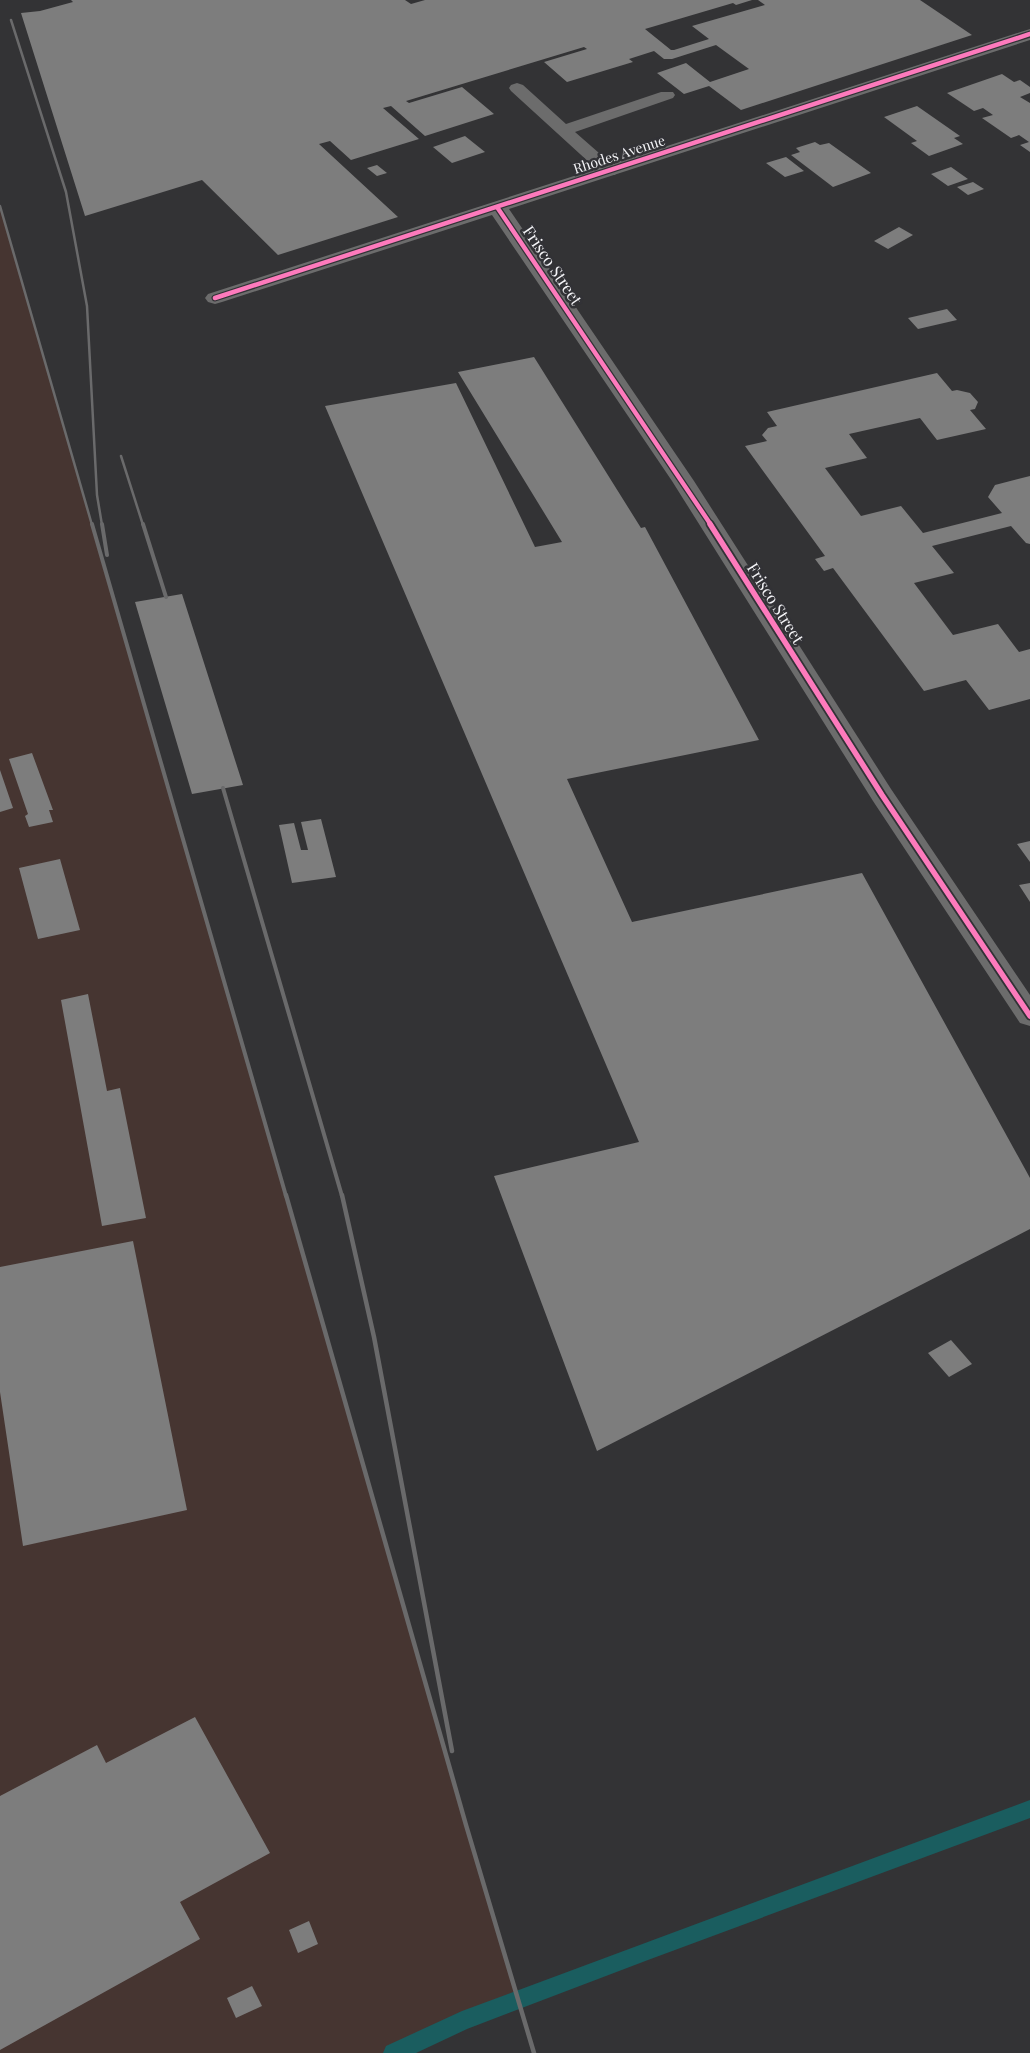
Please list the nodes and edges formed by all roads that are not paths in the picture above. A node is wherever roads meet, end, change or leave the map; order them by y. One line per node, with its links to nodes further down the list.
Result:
1 (1030, 34): 5 (street, Rhodes Avenue)
2 (517, 88): 4 (lane)
3 (667, 95): 4 (lane)
4 (564, 130): 5 (lane)
5 (609, 171): 6 (street, Rhodes Avenue)
6 (497, 207): 7 (street, Rhodes Avenue); 8 (street, Frisco Street)
7 (215, 298)
8 (1030, 1016)

